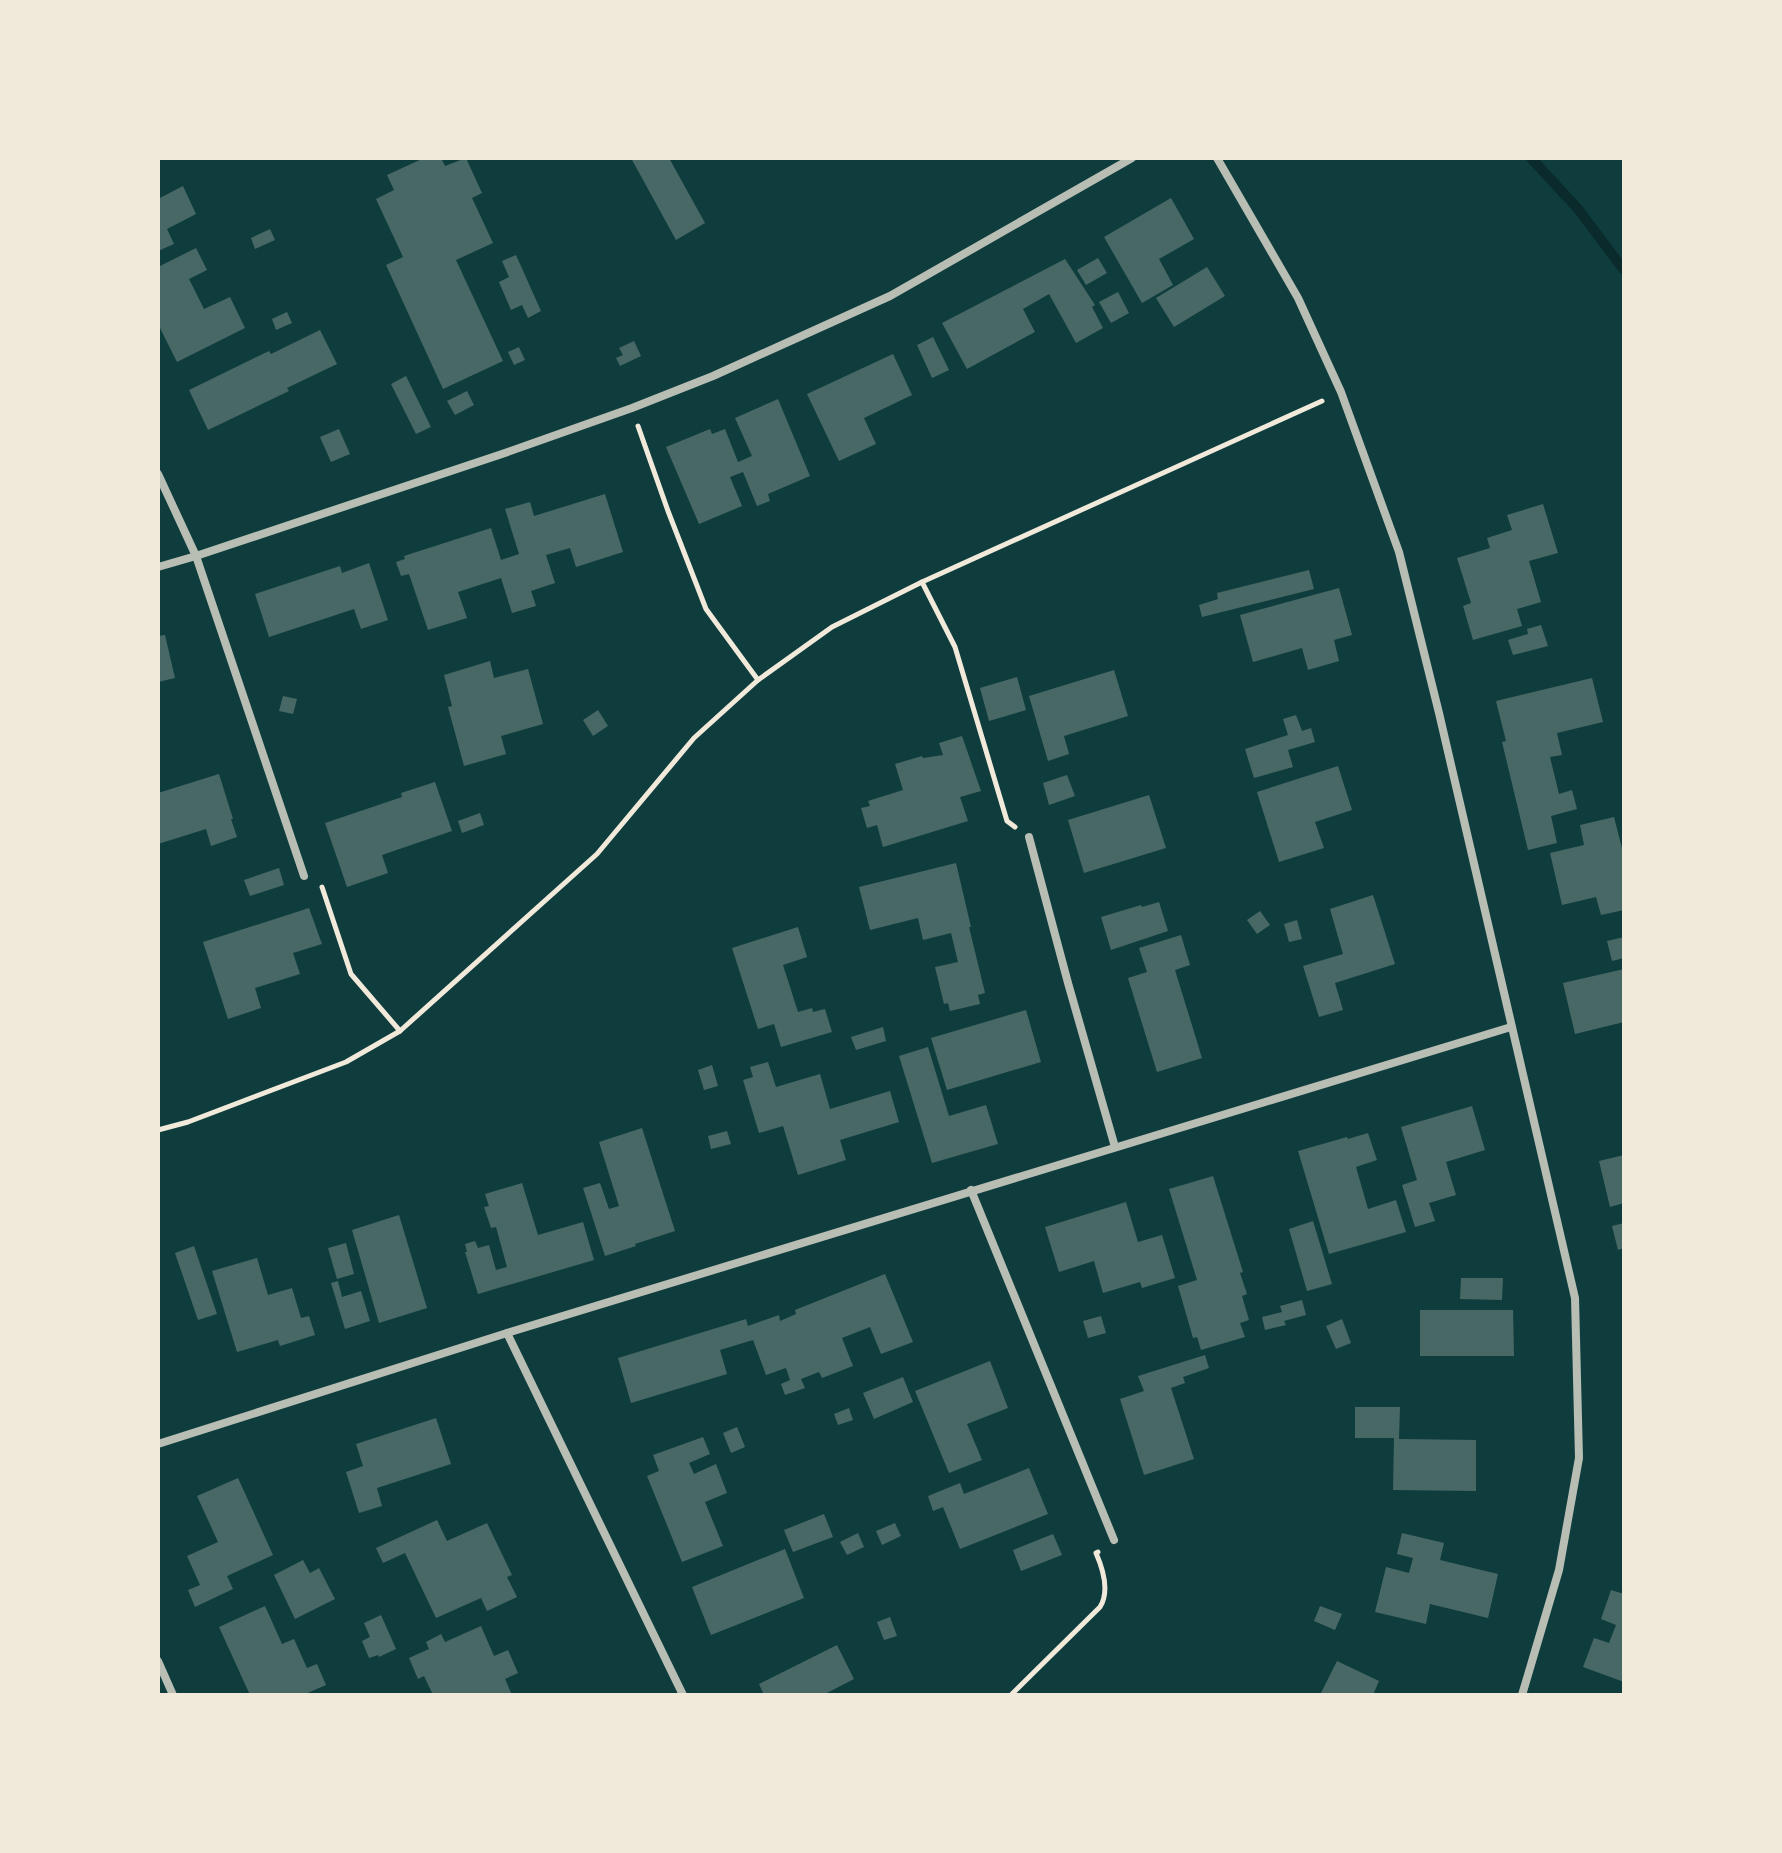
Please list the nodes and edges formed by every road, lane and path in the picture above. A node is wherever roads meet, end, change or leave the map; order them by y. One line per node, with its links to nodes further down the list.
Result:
1 (1132, 158): 4 (street)
2 (1217, 158): 3 (street)
3 (1341, 392): 8 (path); 12 (street)
4 (632, 408): 6 (street); 9 (path)
5 (158, 474): 6 (street)
6 (196, 556): 7 (street); 11 (street)
7 (158, 567)
8 (922, 582): 9 (path); 10 (path)
9 (758, 680): 13 (path)
10 (1029, 837): 15 (street)
11 (304, 876): 13 (path)
12 (1511, 1027): 15 (street); 24 (street)
13 (400, 1031): 14 (path)
14 (158, 1130)
15 (1115, 1147): 16 (street)
16 (971, 1190): 17 (street); 19 (street)
17 (507, 1333): 18 (street); 22 (street)
18 (158, 1444)
19 (1114, 1540): 23 (path)
20 (158, 1661): 21 (street)
21 (173, 1695)
22 (683, 1695)
23 (1011, 1695)
24 (1522, 1695)

